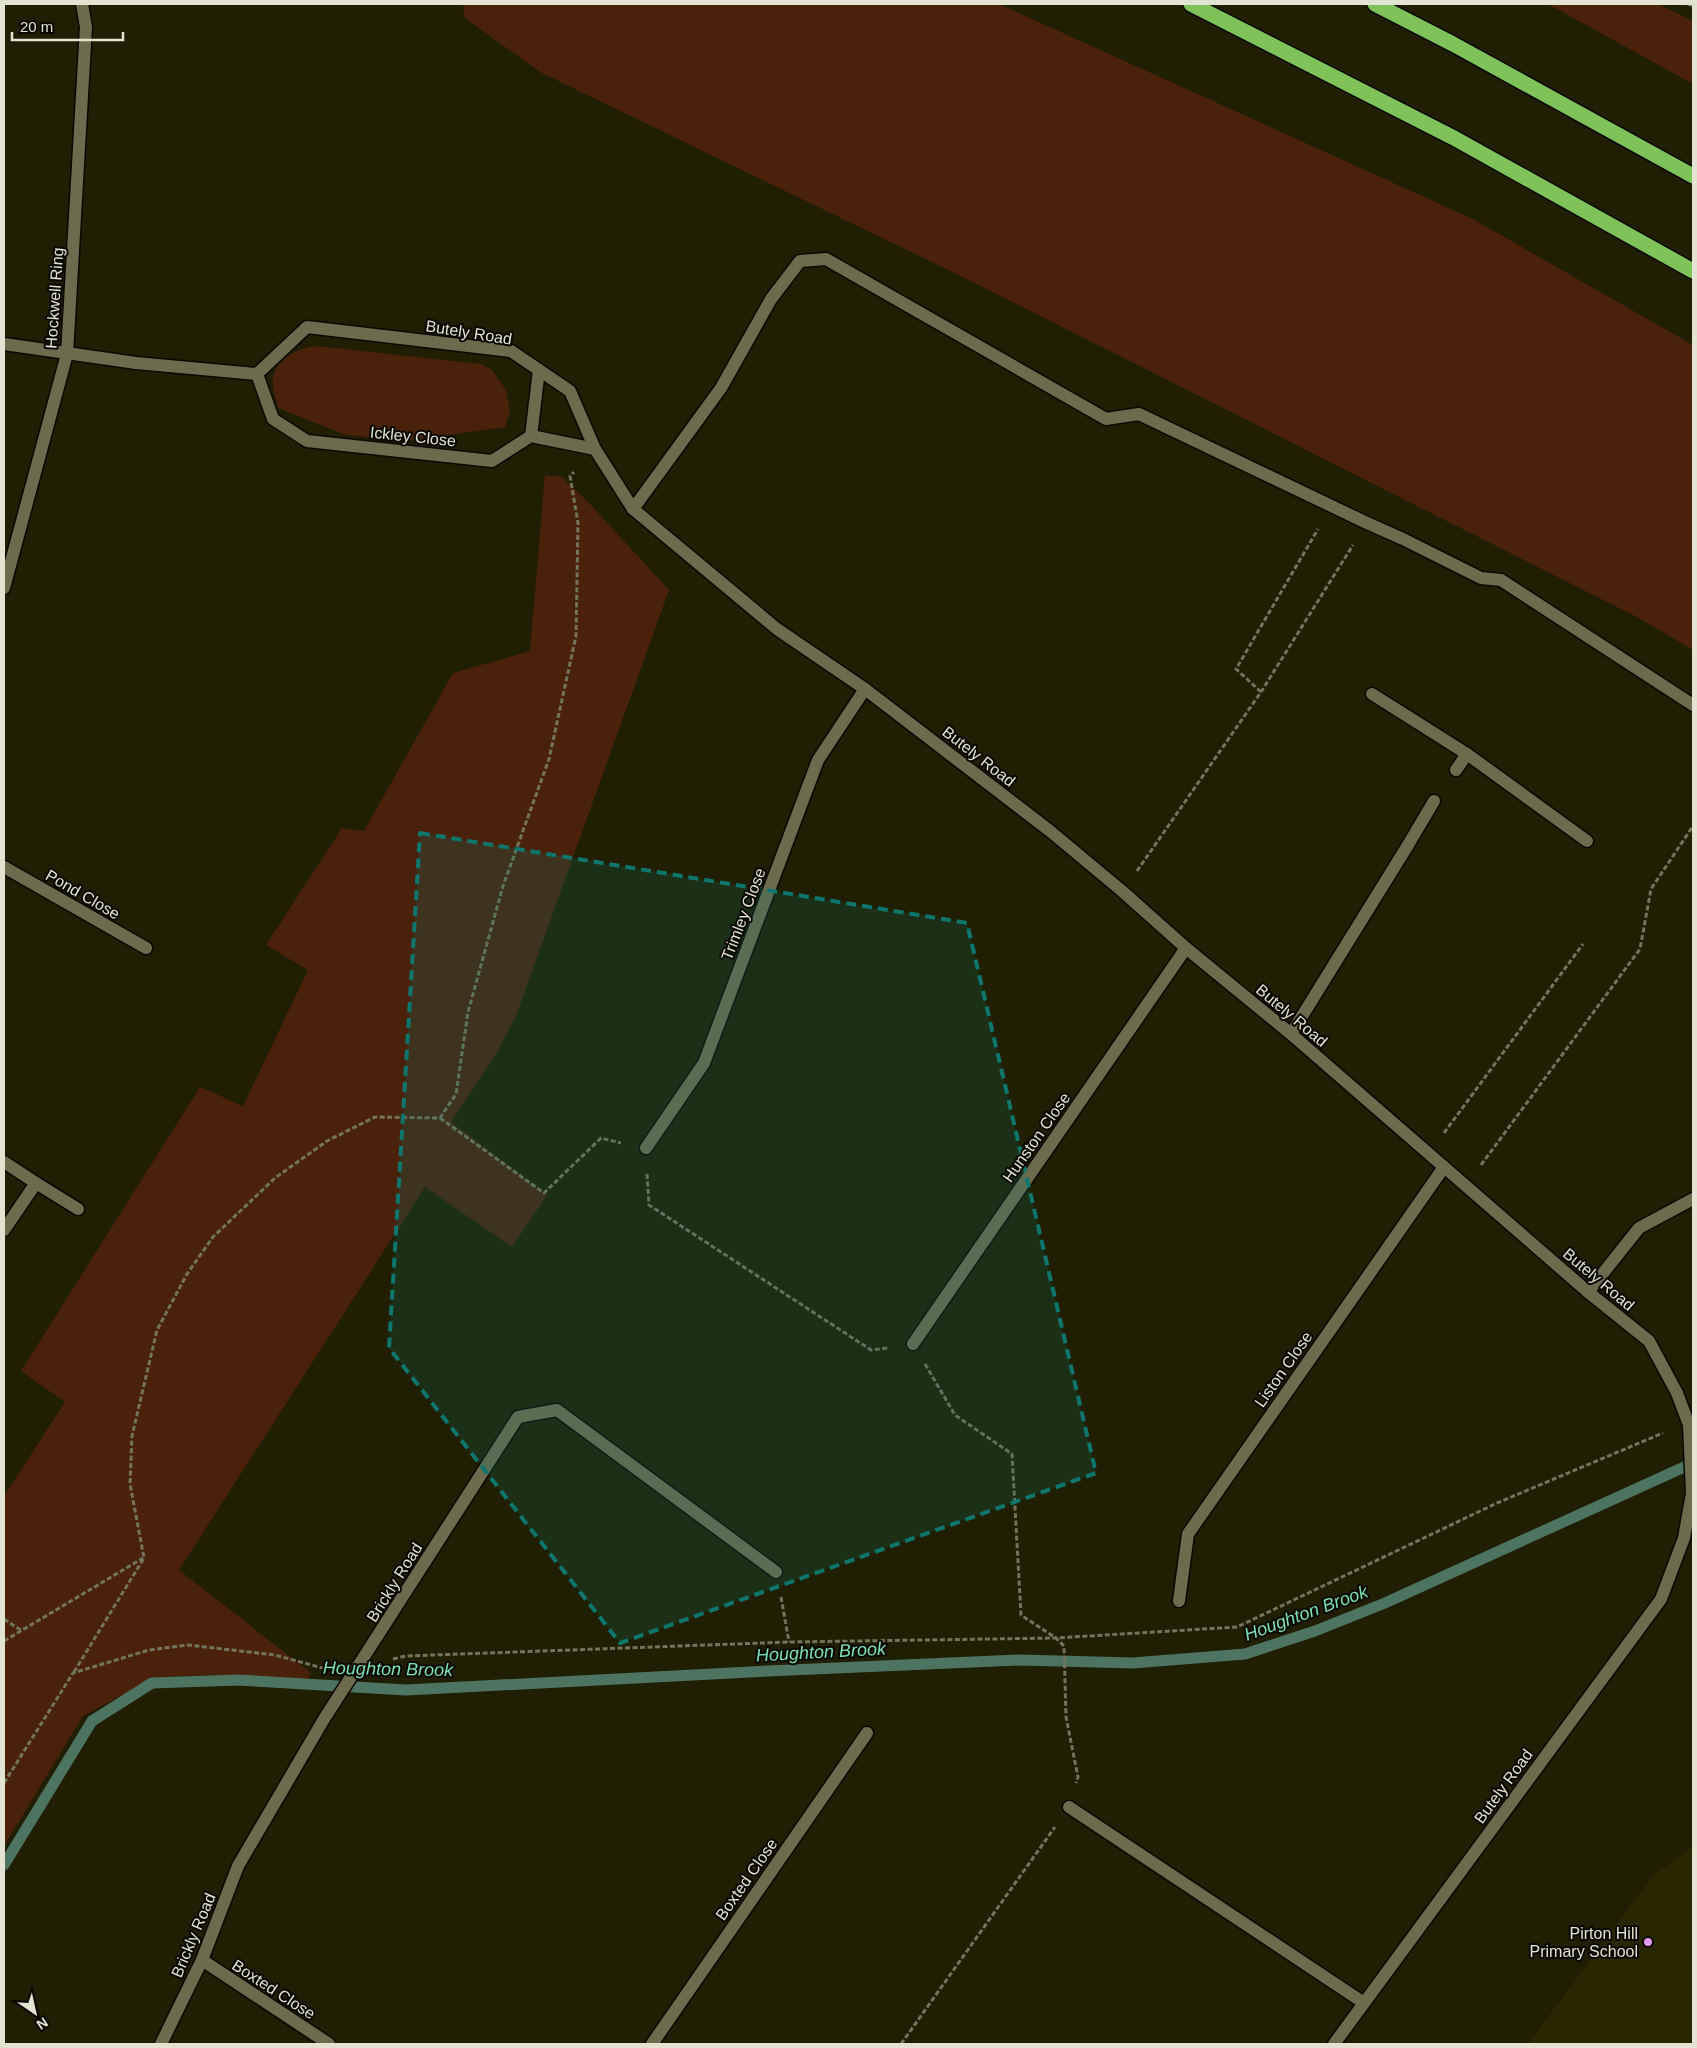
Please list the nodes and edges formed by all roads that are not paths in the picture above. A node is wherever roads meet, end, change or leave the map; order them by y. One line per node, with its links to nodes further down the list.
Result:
1 (82, 4): 7 (street, Hockwell Ring)
2 (1191, 4): 5 (highway)
3 (1375, 4): 4 (highway)
4 (1693, 176)
5 (1693, 271)
6 (4, 344): 7 (street)
7 (67, 354): 9 (street); 13 (street, Hockwell Ring)
8 (539, 370): 9 (street, Butely Road); 10 (street); 11 (street, Butely Road)
9 (256, 374): 10 (street, Ickley Close)
10 (531, 436): 11 (street)
11 (595, 449): 12 (street, Butely Road)
12 (633, 509): 14 (street, Butely Road); 16 (street)
13 (4, 588)
14 (865, 689): 23 (street, Butely Road); 25 (street, Trimley Close)
15 (1372, 694): 17 (street)
16 (1693, 706)
17 (1467, 754): 18 (street); 20 (street)
18 (1456, 770)
19 (1434, 801): 24 (street)
20 (1588, 841)
21 (4, 867): 22 (street, Pond Close)
22 (146, 948)
23 (1186, 948): 24 (street, Butely Road); 33 (street, Hunston Close)
24 (1291, 1034): 27 (street, Butely Road)
25 (646, 1148)
26 (4, 1162): 28 (street)
27 (1444, 1167): 32 (street, Butely Road); 37 (street, Liston Close)
28 (36, 1183): 30 (street); 31 (street)
29 (1693, 1199): 32 (street)
30 (78, 1209)
31 (4, 1230)
32 (1588, 1292): 34 (street, Butely Road)
33 (913, 1344)
34 (1692, 1493): 35 (street, Butely Road)
35 (1689, 1541): 41 (street, Butely Road)
36 (776, 1572): 40 (street, Brickly Road)
37 (1179, 1601)
38 (867, 1732): 44 (street, Boxted Close)
39 (1069, 1807): 41 (street)
40 (202, 1960): 42 (street, Brickly Road); 43 (street, Boxted Close)
41 (1364, 2003): 45 (street, Butely Road)
42 (161, 2044)
43 (329, 2044)
44 (652, 2044)
45 (1334, 2044)

